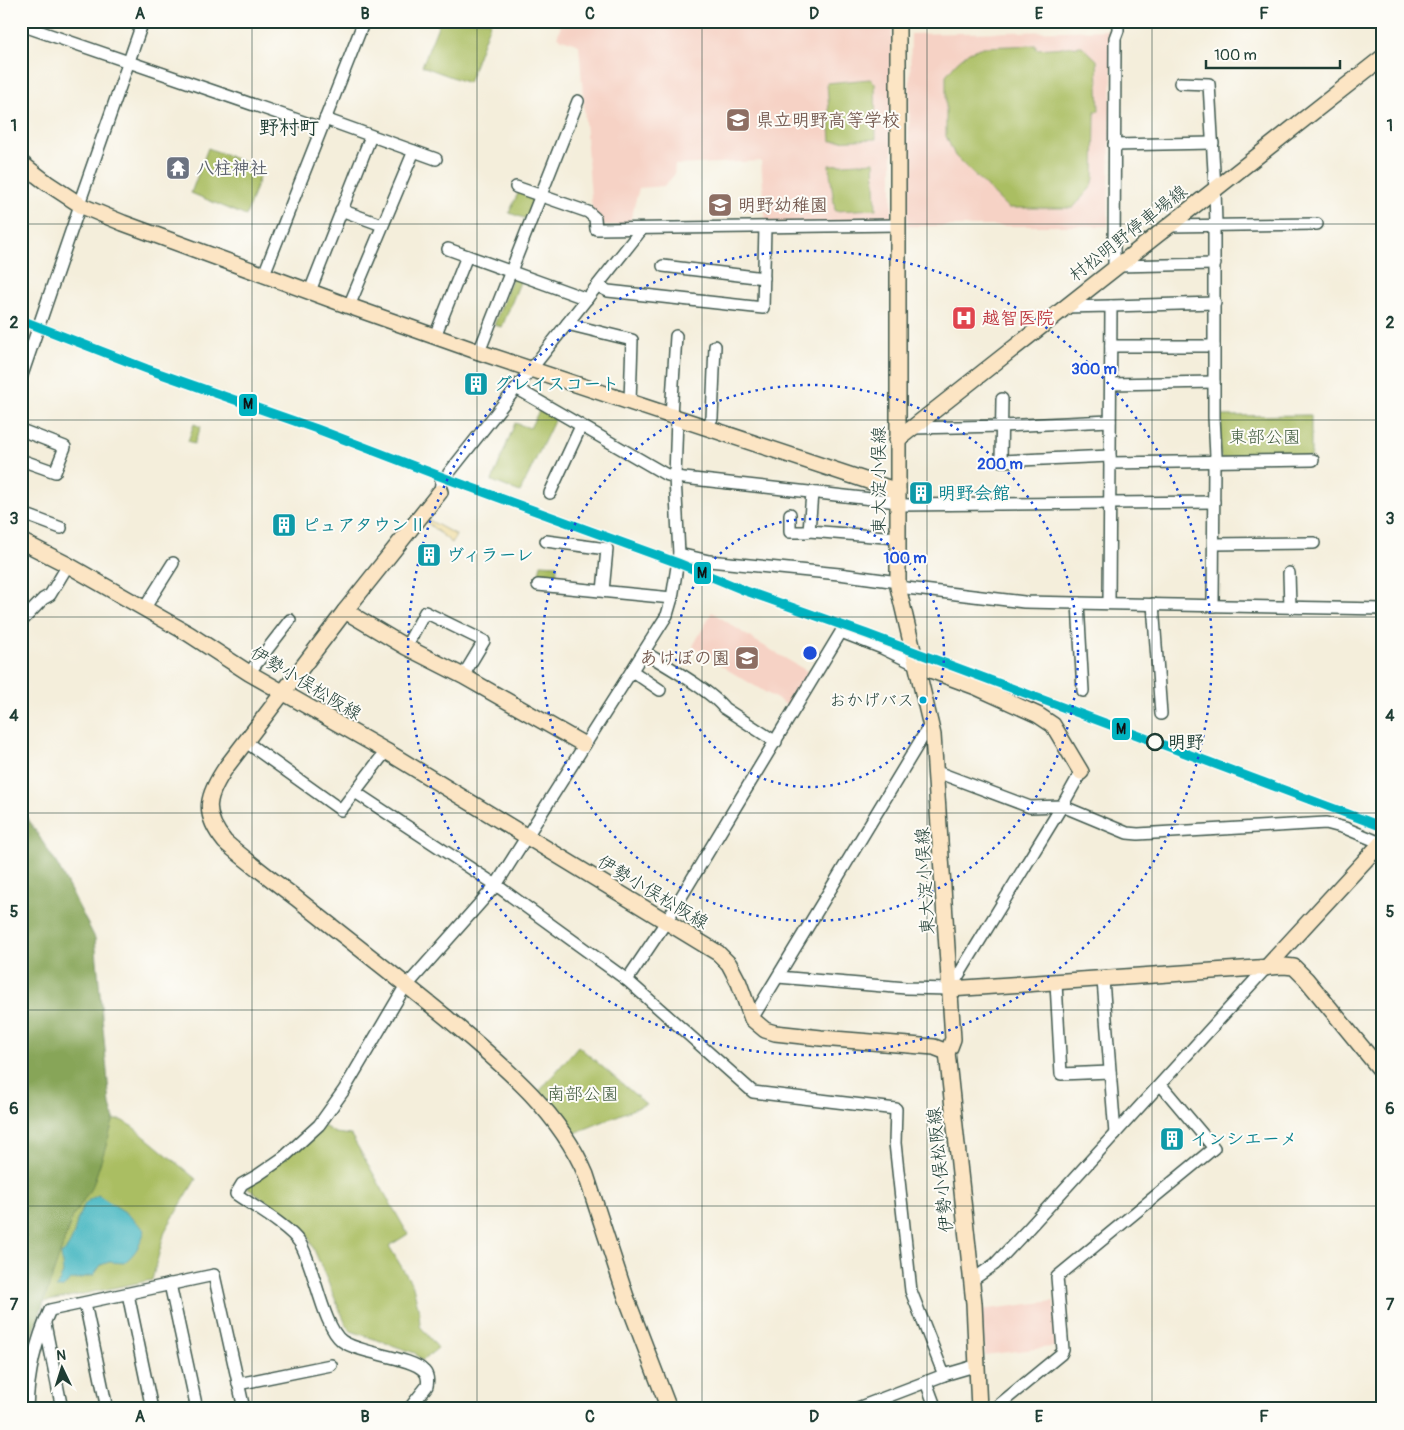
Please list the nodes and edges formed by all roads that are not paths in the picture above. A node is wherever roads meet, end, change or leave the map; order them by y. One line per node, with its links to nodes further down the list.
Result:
1 (144, 21): 7 (street)
2 (364, 21): 10 (street)
3 (898, 21): 25 (main road, 東大淀小俣線)
4 (1118, 21): 13 (street)
5 (21, 25): 7 (street)
6 (1383, 57): 18 (main road, 村松明野停車場線)
7 (129, 62): 10 (street); 20 (street)
8 (1180, 83): 12 (street)
9 (578, 101): 19 (street)
10 (323, 123): 11 (street); 35 (street)
11 (371, 136): 14 (street); 21 (street)
12 (1213, 143): 13 (street); 18 (street)
13 (1114, 145): 33 (street)
14 (414, 151): 15 (street); 23 (street)
15 (436, 159)
16 (21, 163): 20 (main road)
17 (516, 187): 19 (street)
18 (1216, 189): 24 (street); 26 (main road, 村松明野停車場線)
19 (542, 196): 28 (street); 34 (street)
20 (81, 205): 35 (main road); 52 (street)
21 (341, 210): 23 (street); 38 (street)
22 (1317, 224): 24 (street)
23 (382, 225): 41 (street)
24 (1215, 225): 26 (street); 31 (street)
25 (898, 226): 27 (street); 65 (main road, 東大淀小俣線)
26 (1168, 226): 33 (main road, 村松明野停車場線)
27 (765, 227): 28 (street); 36 (street)
28 (642, 230): 37 (street)
29 (448, 249): 30 (street)
30 (467, 256): 34 (street); 45 (street)
31 (1215, 264): 33 (street); 40 (street)
32 (663, 266): 36 (street)
33 (1115, 267): 43 (main road, 村松明野停車場線)
34 (512, 271): 39 (street); 50 (street)
35 (264, 274): 38 (main road)
36 (764, 278): 37 (street)
37 (598, 286): 39 (street)
38 (310, 291): 41 (main road)
39 (587, 299): 44 (street)
40 (1215, 303): 42 (street); 49 (street)
41 (349, 306): 45 (main road)
42 (1111, 306): 43 (street); 48 (street)
43 (1064, 307): 63 (main road, 村松明野停車場線)
44 (567, 324): 51 (street); 57 (street)
45 (435, 336): 50 (main road)
46 (676, 336): 58 (street)
47 (715, 346): 62 (street)
48 (1111, 346): 49 (street); 54 (street)
49 (1214, 346): 53 (street)
50 (479, 352): 51 (main road)
51 (532, 369): 55 (street); 57 (main road)
52 (21, 378)
53 (1214, 382): 54 (street); 69 (street)
54 (1111, 384): 59 (street)
55 (516, 388): 60 (street); 71 (street)
56 (1002, 399): 61 (street)
57 (630, 402): 58 (main road)
58 (674, 416): 62 (main road); 70 (street)
59 (1110, 421): 61 (street); 66 (street)
60 (581, 426): 70 (street); 72 (street)
61 (1002, 426): 63 (street); 66 (street)
62 (707, 428): 74 (main road)
63 (913, 428): 65 (main road, 村松明野停車場線)
64 (21, 430): 67 (street)
65 (897, 440): 74 (main road, 東大淀小俣線)
66 (1110, 459): 69 (street); 75 (street)
67 (21, 460)
68 (1313, 460): 69 (street)
69 (1214, 461): 76 (street)
70 (675, 477): 73 (street); 86 (street)
71 (440, 492): 101 (main road)
72 (550, 493)
73 (812, 493): 74 (street); 80 (street)
74 (898, 499): 75 (street); 81 (main road, 東大淀小俣線)
75 (1110, 502): 76 (street); 95 (street)
76 (1214, 502): 85 (street)
77 (21, 513): 79 (street)
78 (790, 514): 80 (street)
79 (61, 528)
80 (809, 531): 81 (street)
81 (898, 538): 91 (main road, 東大淀小俣線)
82 (21, 540): 88 (main road, 伊勢小俣松阪線)
83 (546, 541): 92 (street)
84 (1314, 543): 85 (street)
85 (1214, 544): 97 (street)
86 (679, 554): 91 (street); 93 (street)
87 (173, 563): 99 (street)
88 (68, 565): 99 (main road, 伊勢小俣松阪線); 102 (street)
89 (1290, 573): 98 (street)
90 (538, 585): 92 (street)
91 (898, 585): 94 (street); 106 (main road, 東大淀小俣線)
92 (603, 591): 93 (street)
93 (672, 598): 105 (street)
94 (1078, 603): 95 (street); 111 (street)
95 (1109, 603): 96 (street)
96 (1153, 604): 97 (street); 113 (street)
97 (1213, 606): 98 (street)
98 (1290, 607): 100 (street)
99 (144, 609): 108 (main road, 伊勢小俣松阪線)
100 (1383, 609)
101 (345, 611): 104 (main road); 112 (main road)
102 (22, 620)
103 (290, 620): 108 (street)
104 (406, 647): 109 (main road); 109 (street)
105 (644, 652): 107 (street); 116 (street)
106 (917, 665): 114 (main road, 東大淀小俣線); 116 (street); 120 (main road)
107 (632, 671): 110 (street); 117 (street)
108 (249, 672): 112 (main road, 伊勢小俣松阪線)
109 (463, 676): 117 (main road)
110 (660, 690)
111 (1083, 691)
112 (284, 692): 115 (main road); 118 (main road, 伊勢小俣松阪線)
113 (1161, 714)
114 (931, 724): 119 (main road, 東大淀小俣線); 128 (street)
115 (246, 742): 121 (street); 132 (main road)
116 (776, 742): 126 (street)
117 (583, 744): 123 (street)
118 (386, 751): 121 (street); 123 (main road, 伊勢小俣松阪線)
119 (937, 772): 122 (street); 133 (main road, 東大淀小俣線)
120 (1080, 772): 122 (street)
121 (355, 792): 125 (street)
122 (1062, 806): 124 (street); 133 (street)
123 (525, 836): 125 (street); 126 (main road, 伊勢小俣松阪線)
124 (1382, 842): 127 (main road)
125 (496, 885): 129 (street); 132 (street)
126 (666, 922): 129 (street); 134 (main road, 伊勢小俣松阪線)
127 (1266, 968): 130 (main road); 137 (main road); 138 (street)
128 (778, 977): 133 (street); 134 (street)
129 (627, 980): 147 (street)
130 (1103, 980): 131 (main road); 136 (street)
131 (1056, 983): 133 (main road); 136 (street)
132 (407, 985): 156 (street); 157 (main road)
133 (950, 990): 135 (main road, 東大淀小俣線)
134 (752, 1019): 135 (main road)
135 (947, 1052): 140 (main road, 伊勢小俣松阪線)
136 (1110, 1072): 139 (street)
137 (1383, 1073)
138 (1161, 1085): 139 (street); 161 (street)
139 (1114, 1134): 140 (street)
140 (971, 1281): 146 (main road, 伊勢小俣松阪線)
141 (170, 1284): 142 (street); 149 (street); 154 (street)
142 (128, 1294): 143 (street); 153 (street)
143 (85, 1303): 144 (street); 152 (street)
144 (44, 1322): 150 (street); 151 (street)
145 (331, 1365): 149 (street)
146 (978, 1365): 147 (street); 160 (main road, 伊勢小俣松阪線)
147 (944, 1375): 148 (street)
148 (926, 1382): 158 (street); 159 (street)
149 (238, 1384): 155 (street)
150 (27, 1409)
151 (62, 1409)
152 (107, 1409)
153 (152, 1409)
154 (197, 1409)
155 (244, 1409)
156 (409, 1409)
157 (669, 1409)
158 (855, 1409)
159 (936, 1409)
160 (979, 1409)
161 (994, 1409)

